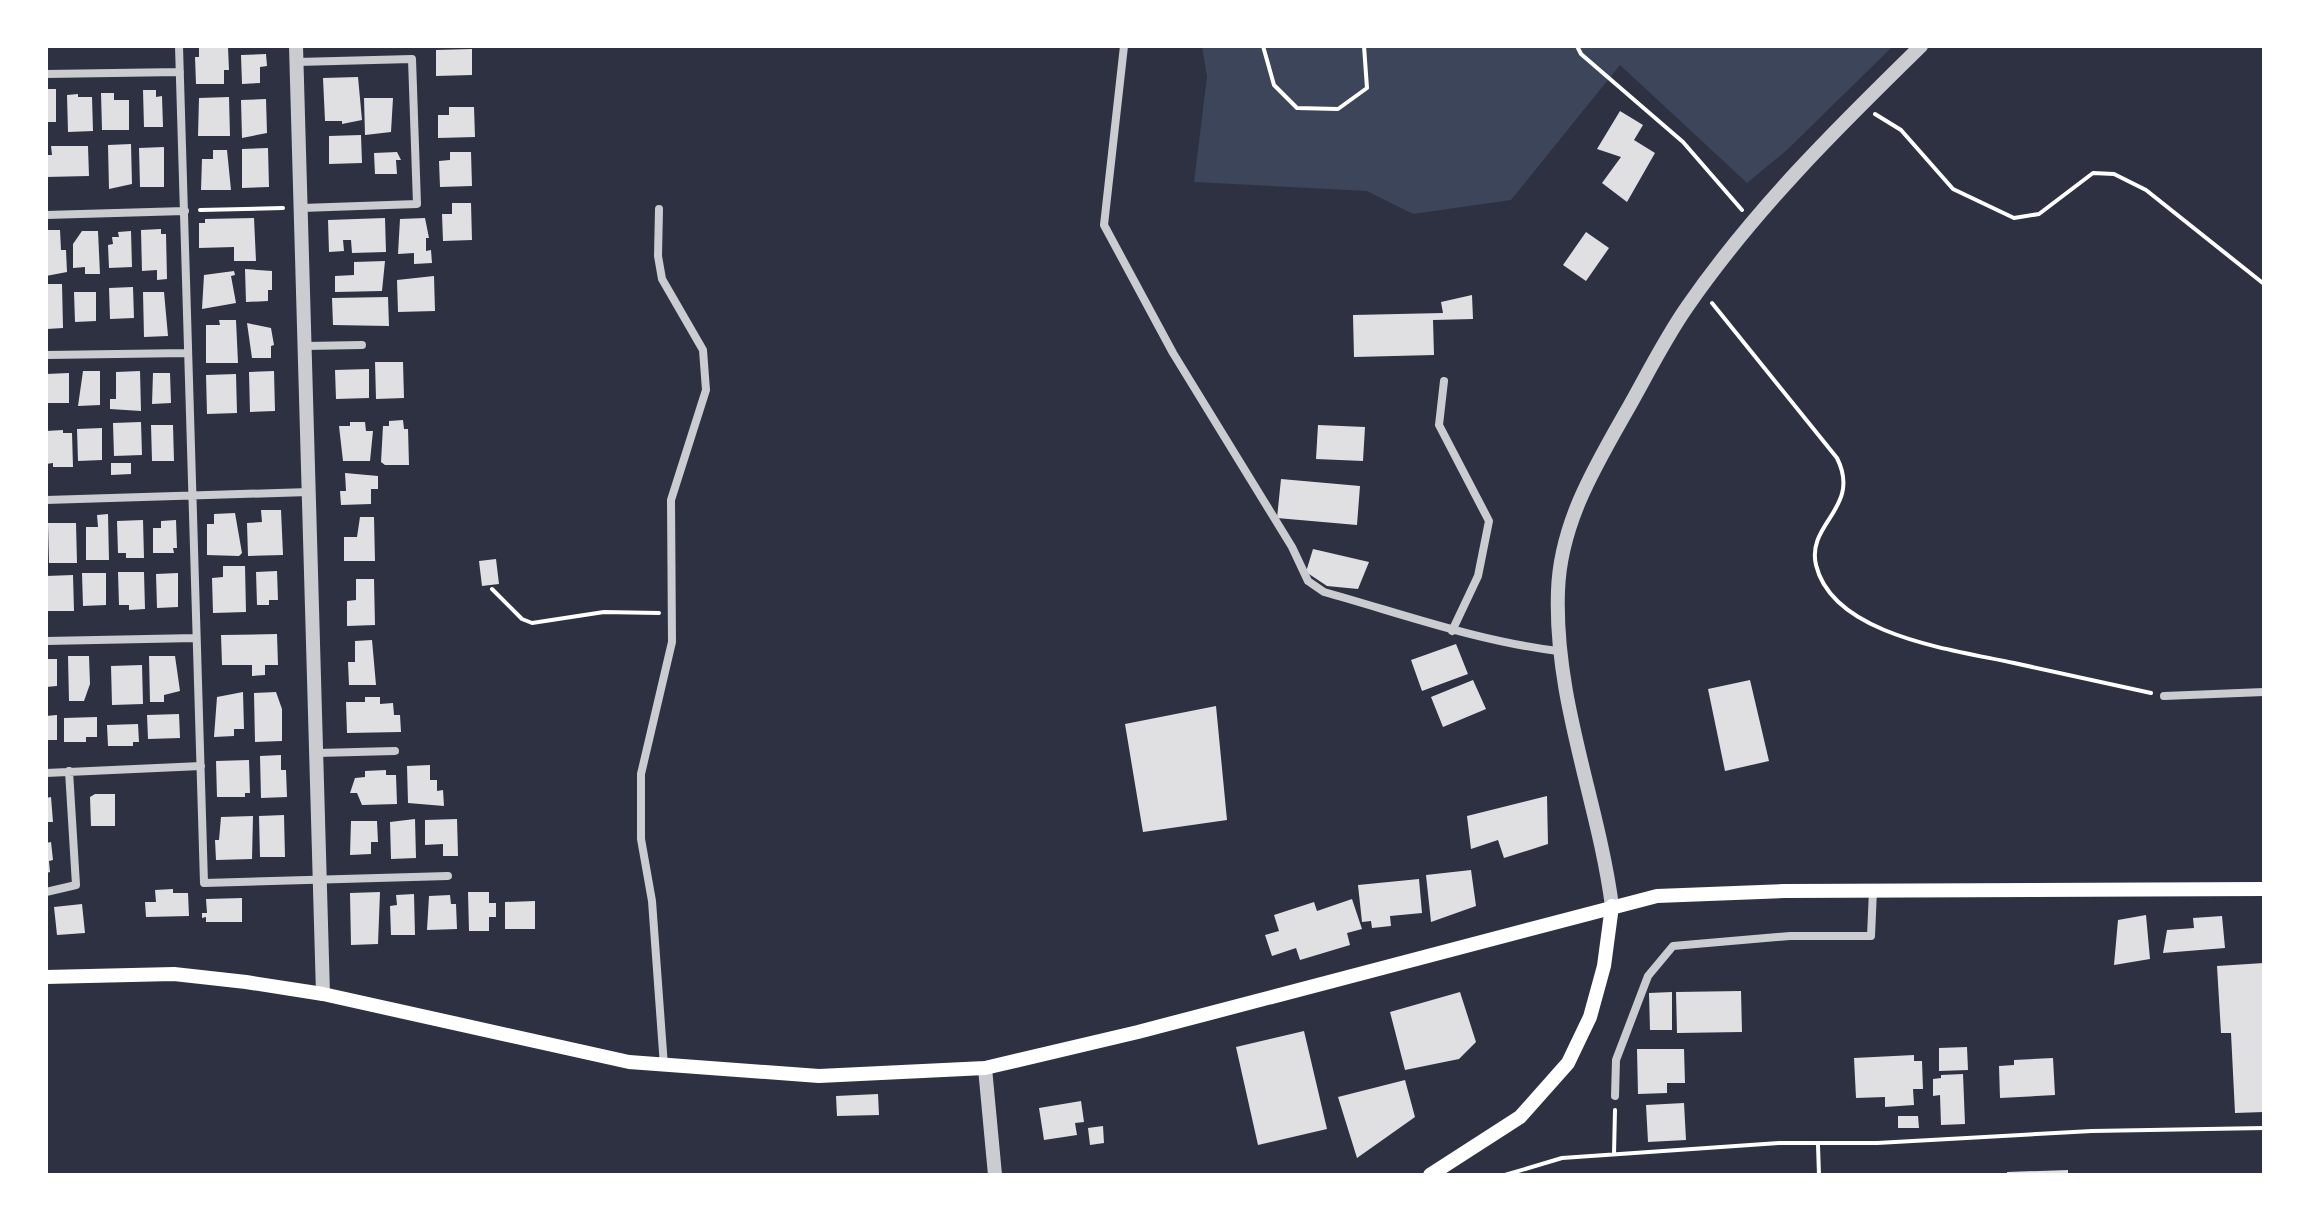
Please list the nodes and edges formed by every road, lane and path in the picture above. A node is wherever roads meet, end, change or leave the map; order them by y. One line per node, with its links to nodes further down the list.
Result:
1 (179, 46): 9 (street)
2 (296, 46): 8 (street)
3 (1124, 46): 29 (street)
4 (1263, 46): 5 (path)
5 (1364, 46)
6 (1577, 46): 16 (path)
7 (1921, 46): 11 (street)
8 (297, 62): 12 (street); 12 (street)
9 (180, 72): 10 (street); 14 (street)
10 (46, 74)
11 (1861, 104): 16 (street); 17 (path)
12 (302, 208): 14 (path); 20 (street)
13 (659, 209): 48 (street)
14 (185, 211): 15 (street); 21 (street)
15 (46, 215)
16 (1753, 222): 18 (street)
17 (2264, 284)
18 (1698, 291): 32 (street); 34 (path)
19 (362, 345): 20 (street)
20 (305, 346): 24 (street)
21 (188, 353): 22 (street); 25 (street)
22 (46, 355)
23 (1444, 381): 29 (street)
24 (310, 492): 25 (street); 36 (street)
25 (192, 496): 26 (street); 30 (street)
26 (46, 500)
27 (492, 589): 28 (path)
28 (656, 613)
29 (1452, 631): 32 (street)
30 (196, 638): 31 (street); 37 (street)
31 (46, 641)
32 (1558, 651): 45 (street)
33 (2264, 692): 34 (street)
34 (2164, 696)
35 (395, 751): 36 (street)
36 (317, 753): 41 (street)
37 (201, 766): 38 (street); 41 (street)
38 (69, 771): 39 (street); 44 (street)
39 (46, 773)
40 (448, 876): 41 (street)
41 (321, 880): 47 (street)
42 (2264, 889): 43 (main road)
43 (1873, 890): 45 (main road); 50 (street)
44 (46, 892)
45 (1612, 906): 49 (main road); 55 (main road)
46 (46, 977): 47 (main road)
47 (323, 994): 48 (main road)
48 (664, 1067): 49 (main road)
49 (985, 1068): 54 (street)
50 (1615, 1096): 53 (path)
51 (2264, 1128): 52 (path)
52 (1818, 1145): 53 (path); 57 (path)
53 (1614, 1154): 56 (path)
54 (995, 1175)
55 (1430, 1175)
56 (1505, 1175)
57 (1819, 1175)

